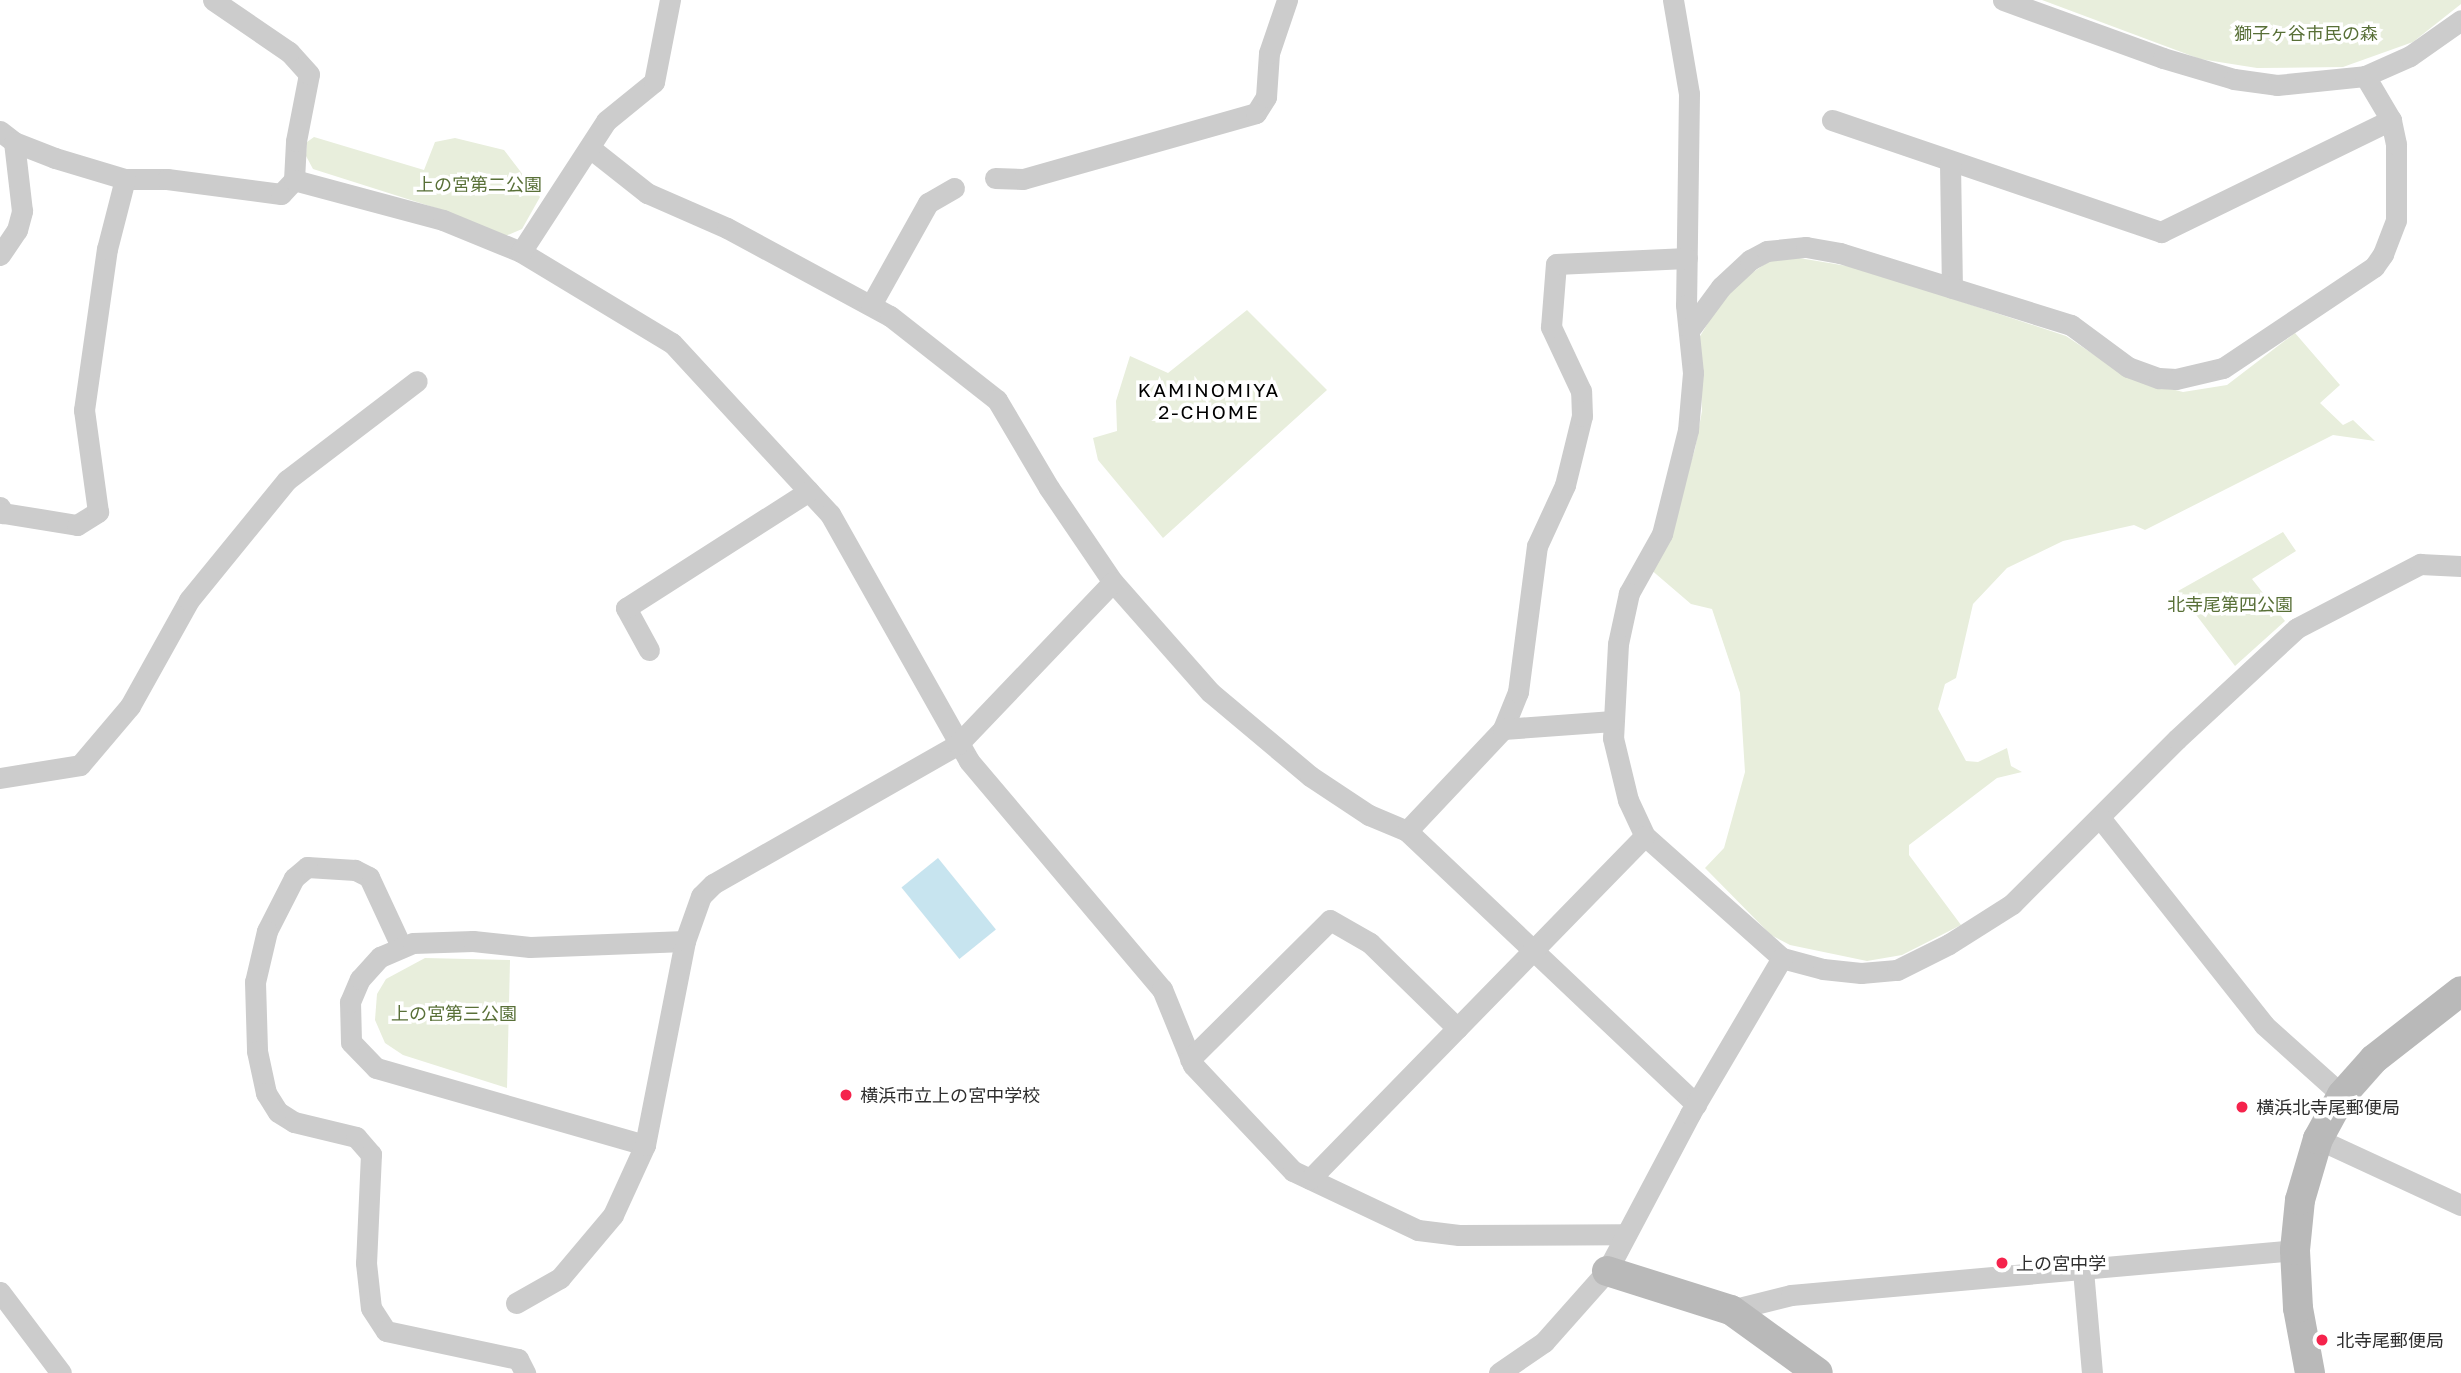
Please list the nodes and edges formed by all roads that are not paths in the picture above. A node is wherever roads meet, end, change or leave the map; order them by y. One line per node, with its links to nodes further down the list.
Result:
1 (213, 0): 15 (street)
2 (670, 0): 11 (street)
3 (1287, 0): 13 (street)
4 (1674, 0): 19 (street)
5 (2003, 0): 7 (street)
6 (2461, 20): 7 (street)
7 (2365, 76): 9 (street)
8 (1832, 120): 12 (street)
9 (2390, 120): 12 (street); 20 (street)
10 (7, 136): 14 (street); 18 (street)
11 (590, 148): 17 (street); 21 (street)
12 (1950, 163): 20 (street)
13 (995, 178)
14 (125, 179): 15 (street); 25 (street)
15 (294, 180): 17 (street)
16 (954, 188): 21 (street)
17 (521, 252): 24 (street)
18 (0, 255)
19 (1687, 258): 22 (street); 30 (street)
20 (1952, 288): 22 (street)
21 (871, 305): 27 (street)
22 (1690, 329): 29 (street)
23 (416, 382): 32 (street)
24 (809, 491): 28 (street); 31 (street)
25 (0, 507)
26 (2461, 566): 33 (street)
27 (1113, 582): 31 (street); 34 (street)
28 (649, 650)
29 (1613, 721): 30 (street); 35 (street)
30 (1503, 729): 34 (street)
31 (958, 744): 36 (street); 42 (street)
32 (0, 778)
33 (2101, 819): 39 (street); 43 (street)
34 (1407, 831): 38 (street)
35 (1645, 836): 38 (street); 39 (street)
36 (685, 941): 37 (street); 46 (street)
37 (401, 946): 46 (street); 58 (street)
38 (1533, 951): 41 (street); 44 (street)
39 (1782, 958): 44 (street)
40 (2461, 991): 43 (main road)
41 (1457, 1028): 42 (street); 47 (street)
42 (1190, 1059): 47 (street)
43 (2342, 1095): 45 (main road)
44 (1696, 1104): 49 (street)
45 (2318, 1139): 48 (street); 50 (main road)
46 (645, 1145): 54 (street)
47 (1310, 1179): 49 (street)
48 (2461, 1205)
49 (1623, 1234): 52 (street)
50 (2295, 1250): 51 (street); 61 (main road)
51 (2083, 1270): 55 (street); 60 (street)
52 (1607, 1271): 55 (main road); 59 (street)
53 (0, 1292): 57 (street)
54 (516, 1303)
55 (1731, 1310): 56 (main road)
56 (1802, 1368)
57 (61, 1373)
58 (525, 1373)
59 (1499, 1373)
60 (2092, 1373)
61 (2310, 1373)

